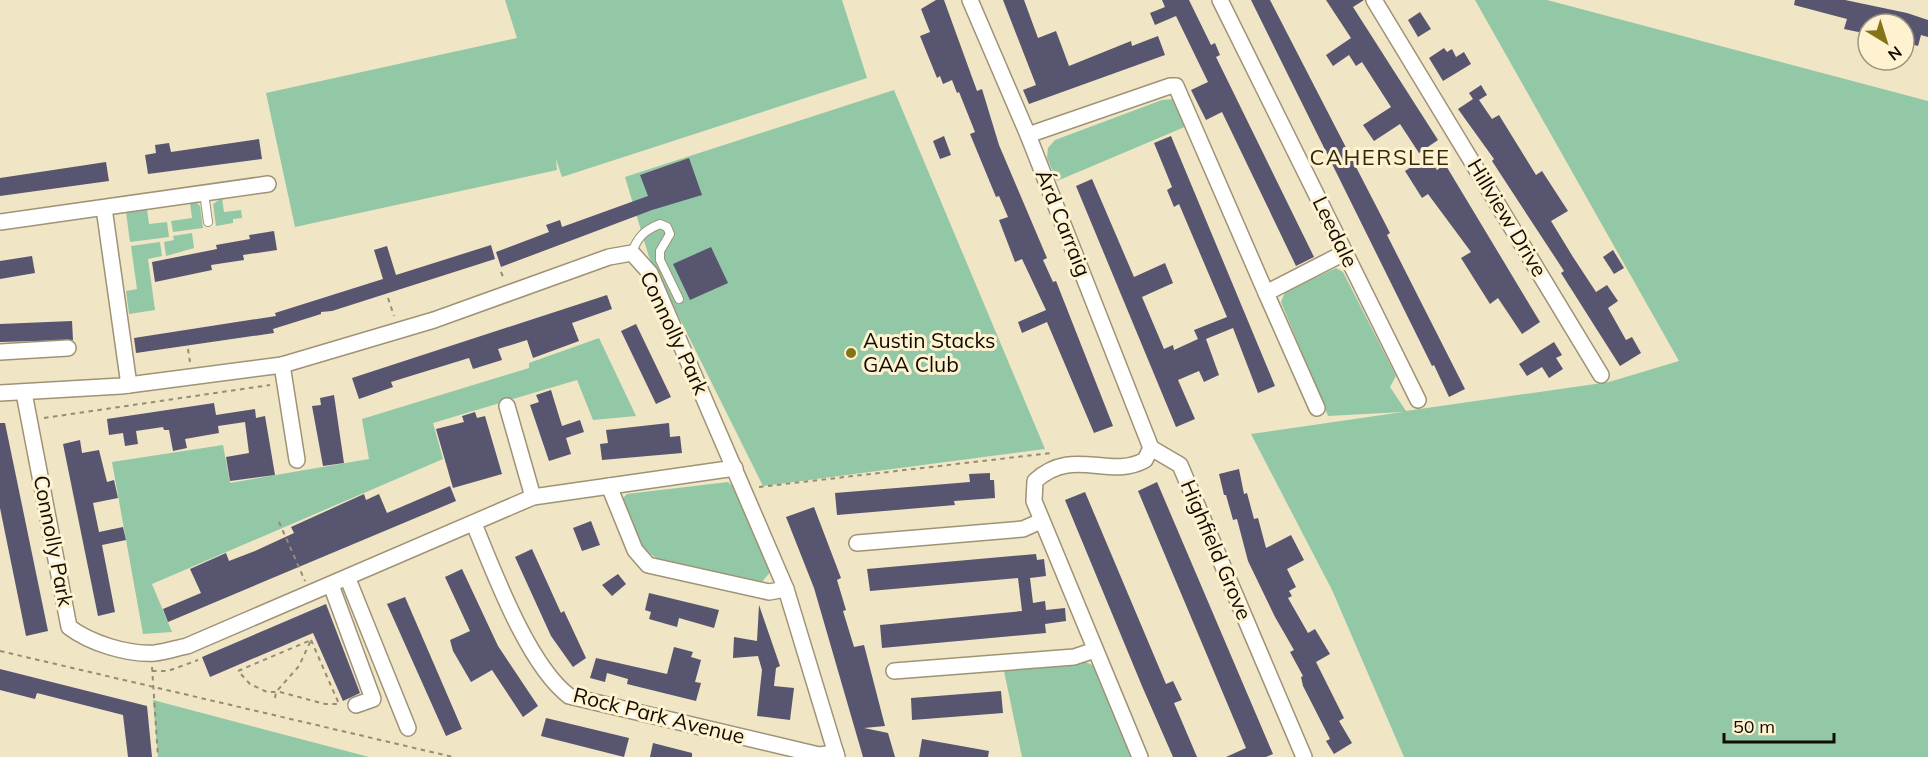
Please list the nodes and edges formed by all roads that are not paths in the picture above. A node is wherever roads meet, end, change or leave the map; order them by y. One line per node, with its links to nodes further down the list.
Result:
1 (970, 0): 4 (street, Árd Carraig)
2 (1220, 0): 11 (street, Leedale)
3 (1374, 0): 17 (street, Hillview Drive)
4 (1028, 135): 12 (street); 24 (street, Árd Carraig)
5 (268, 184): 6 (street)
6 (204, 193): 7 (street); 9 (lane)
7 (104, 208): 8 (street); 18 (street)
8 (0, 222)
9 (208, 222)
10 (632, 253): 13 (lane); 16 (street, Connolly Park); 26 (street, Connolly Park)
11 (1344, 253): 12 (street); 21 (street, Leedale)
12 (1266, 293): 23 (street)
13 (680, 299)
14 (68, 348): 15 (street)
15 (0, 352)
16 (282, 365): 18 (street, Connolly Park); 25 (street)
17 (1601, 375)
18 (129, 385): 20 (street, Connolly Park)
19 (0, 393): 20 (street, Connolly Park)
20 (24, 393): 33 (street, Connolly Park)
21 (1418, 400)
22 (507, 406): 28 (street)
23 (1317, 408)
24 (1151, 448): 29 (street); 41 (street, Highfield Grove)
25 (297, 460)
26 (735, 468): 27 (street, Connolly Park); 34 (street, Rock Park Avenue)
27 (609, 486): 28 (street, Connolly Park); 34 (street)
28 (533, 497): 30 (street, Connolly Park)
29 (1041, 521): 31 (street); 35 (street)
30 (474, 524): 32 (street, Connolly Park); 39 (street, Rock Park Avenue)
31 (857, 543)
32 (348, 579): 33 (street, Connolly Park); 38 (street)
33 (331, 585): 37 (street)
34 (786, 589): 39 (street, Rock Park Avenue)
35 (1095, 650): 36 (street); 40 (street)
36 (894, 671)
37 (356, 705)
38 (408, 728)
39 (836, 755)
40 (1140, 757)
41 (1304, 757)

